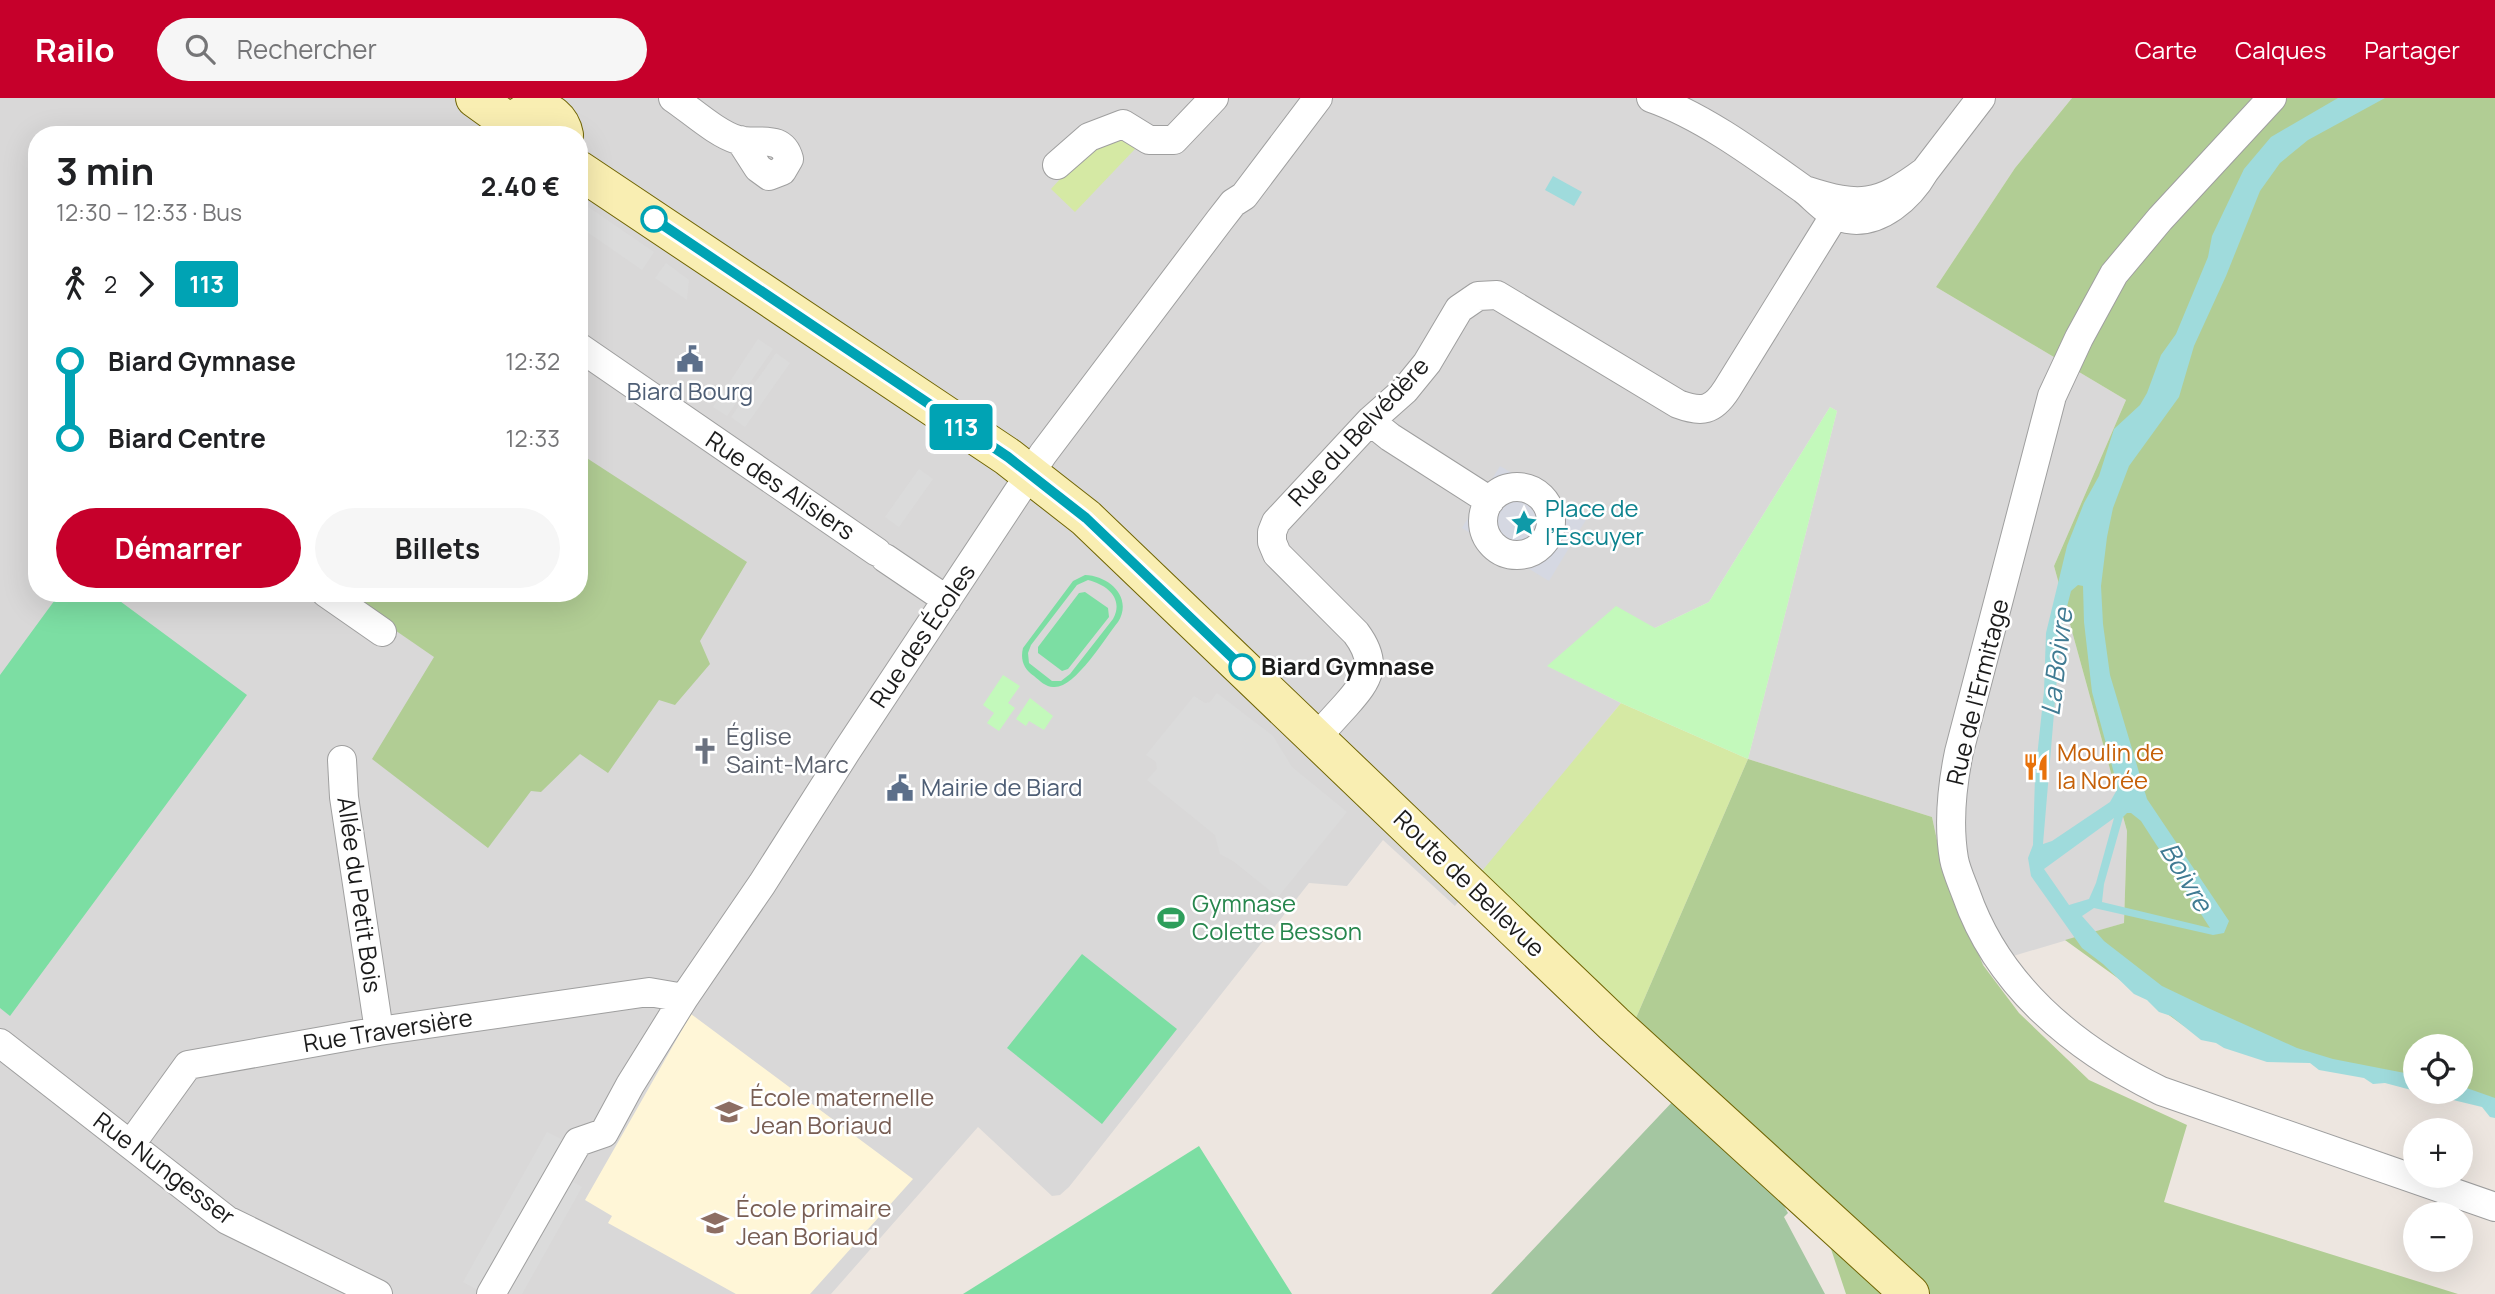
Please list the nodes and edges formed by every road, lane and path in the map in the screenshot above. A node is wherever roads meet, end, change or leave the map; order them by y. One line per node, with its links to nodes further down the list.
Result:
1 (475, 98): 9 (street)
2 (673, 98): 11 (street)
3 (1214, 98): 12 (street)
4 (1318, 98): 17 (street, Rue des Écoles)
5 (1651, 98): 14 (street)
6 (1981, 98): 14 (street)
7 (2272, 98): 28 (street, Rue de l’Ermitage)
8 (559, 116): 10 (street)
9 (507, 126)
10 (512, 126)
11 (740, 140)
12 (1057, 165)
13 (588, 176): 17 (street, Route de Bellevue)
14 (1838, 208): 16 (street, Rue du Belvédère)
15 (588, 353): 19 (street, Rue des Alisiers)
16 (1370, 421): 18 (street); 22 (street, Rue du Belvédère)
17 (1030, 474): 19 (street, Rue des Écoles); 22 (street, Route de Bellevue)
18 (1490, 501)
19 (947, 600): 24 (street, Rue des Écoles)
20 (339, 602): 21 (street)
21 (382, 632)
22 (1315, 738): 31 (street, Route de Bellevue)
23 (342, 760): 25 (street, Allée du Petit Bois)
24 (684, 998): 25 (street, Rue Traversière); 30 (street, Rue des Écoles)
25 (379, 1031): 27 (street, Rue Traversière)
26 (0, 1043): 27 (street, Rue Nungesser)
27 (131, 1144): 29 (street, Rue Nungesser)
28 (2495, 1207)
29 (378, 1294)
30 (491, 1294)
31 (1910, 1294)

